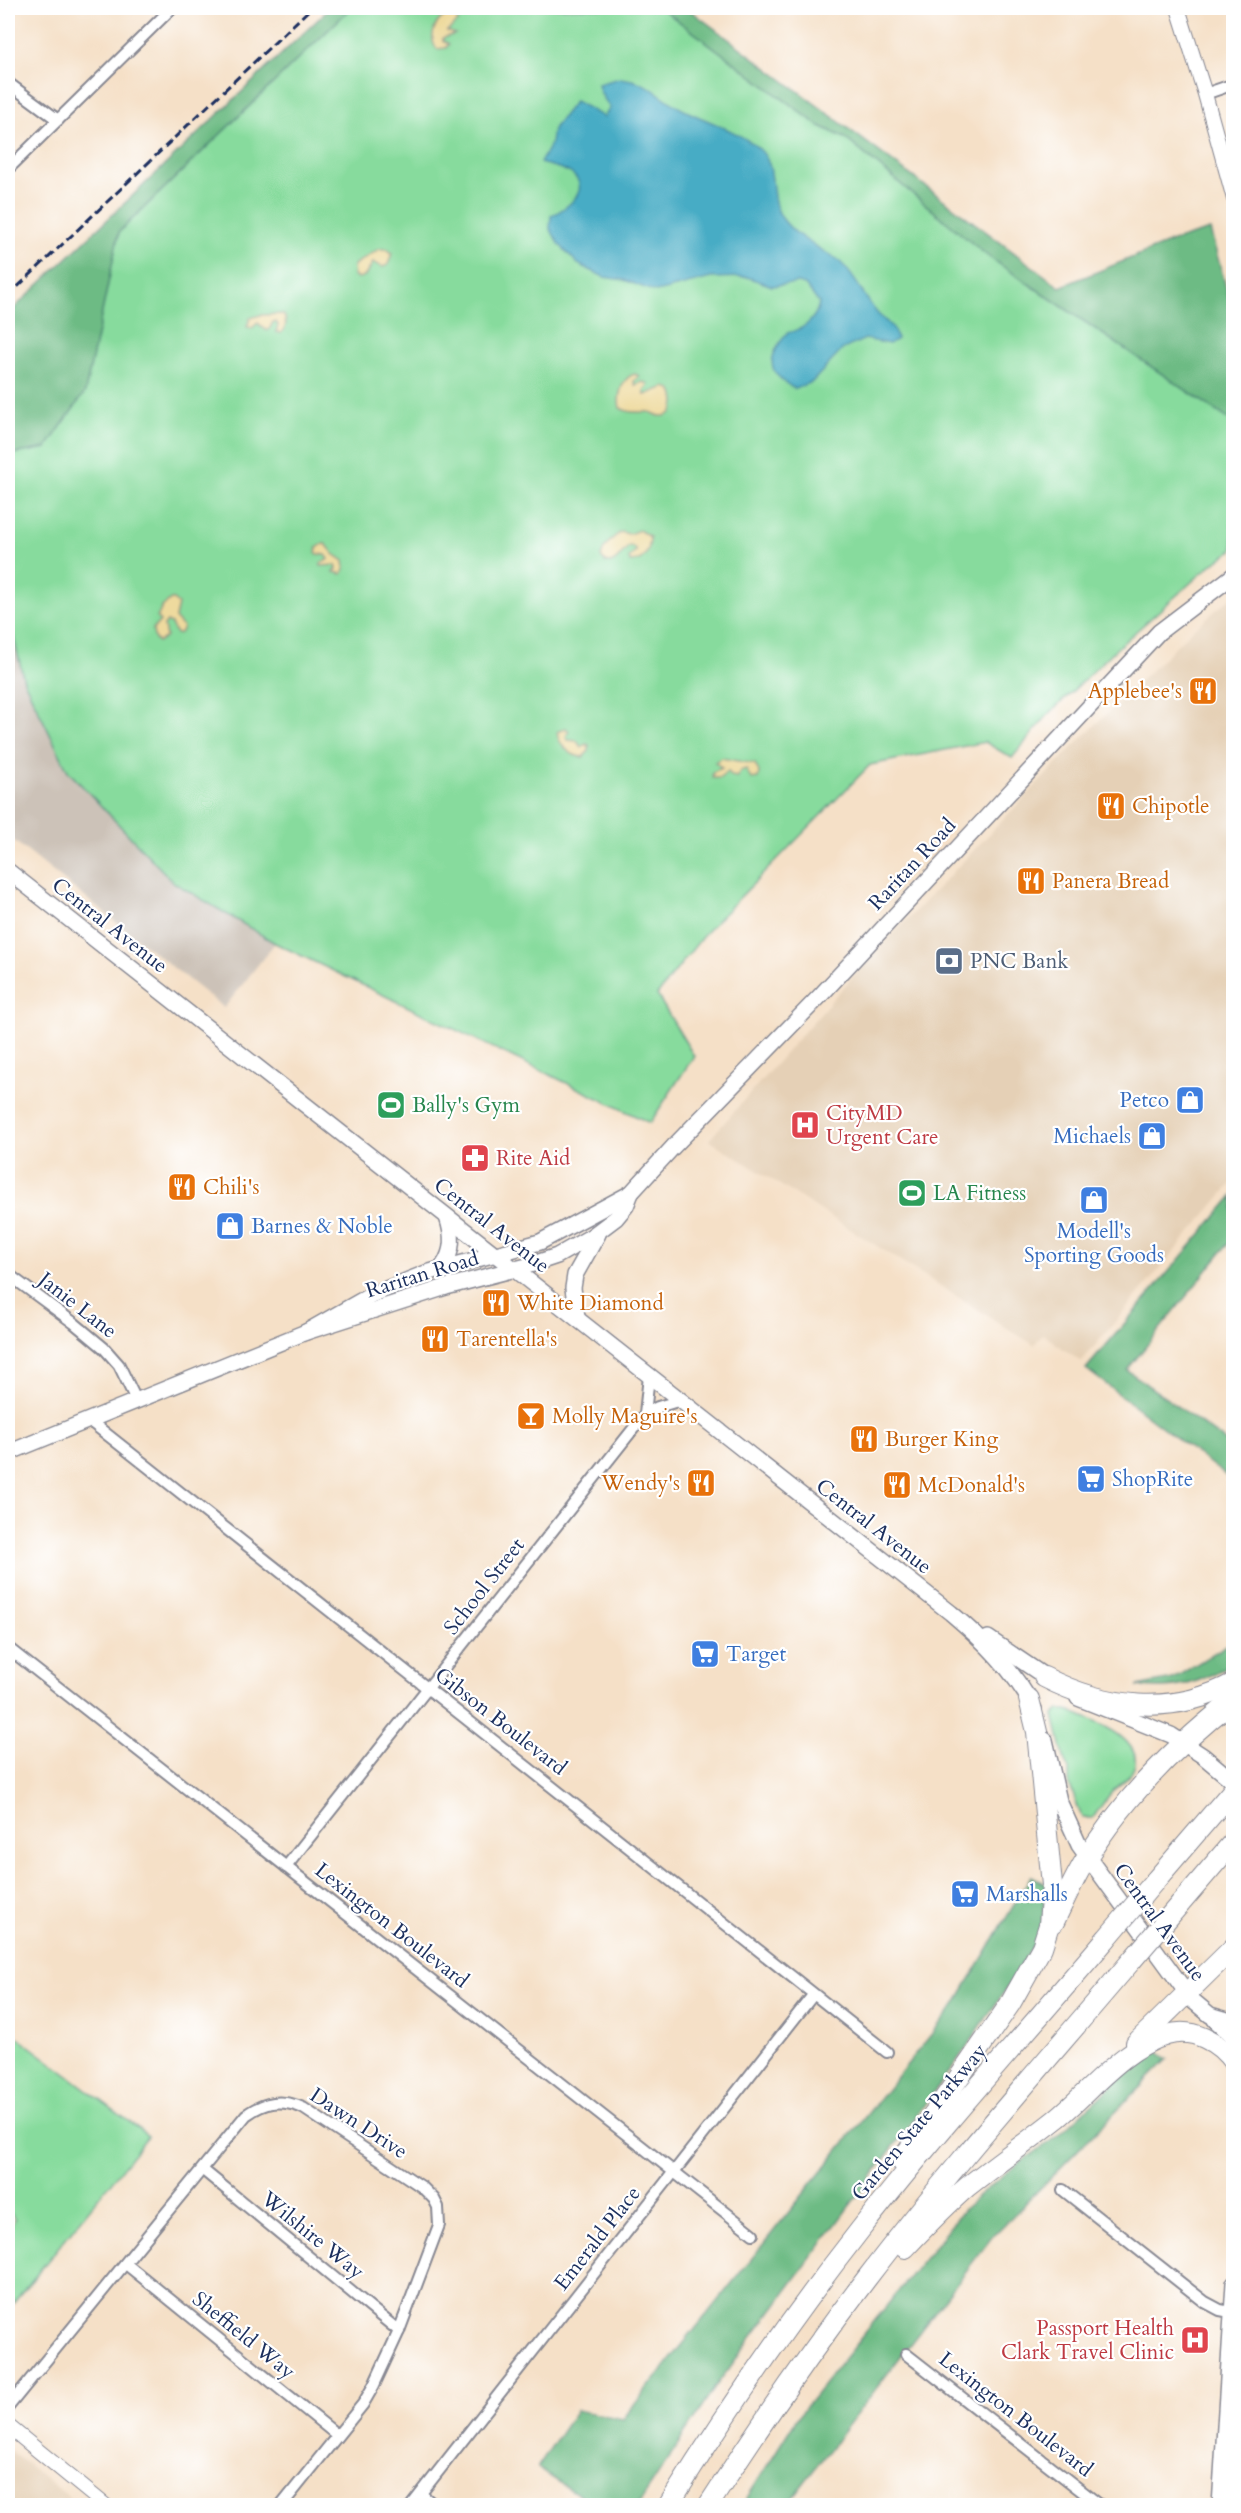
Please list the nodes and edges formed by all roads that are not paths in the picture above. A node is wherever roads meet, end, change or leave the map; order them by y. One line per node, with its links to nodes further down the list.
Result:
1 (172, 8): 6 (street)
2 (1178, 8): 5 (street)
3 (8, 83): 6 (street)
4 (1233, 84): 5 (street)
5 (1205, 94): 8 (street)
6 (58, 120): 7 (street)
7 (8, 169)
8 (1233, 199)
9 (1233, 575): 11 (main road, Raritan Road)
10 (8, 871): 12 (main road, Central Avenue)
11 (631, 1193): 13 (main road, Raritan Road); 14 (main road, Raritan Road)
12 (447, 1217): 14 (main road, Central Avenue); 15 (main road)
13 (601, 1230): 16 (main road, Raritan Road); 18 (main road)
14 (494, 1254): 15 (main road, Raritan Road); 16 (main road, Central Avenue)
15 (443, 1266): 19 (main road, Raritan Road)
16 (513, 1270): 18 (main road, Central Avenue); 19 (main road, Raritan Road)
17 (8, 1274): 22 (street, Janie Lane)
18 (577, 1317): 20 (main road, Central Avenue)
19 (306, 1332): 22 (main road, Raritan Road)
20 (649, 1376): 21 (main road, Central Avenue); 23 (street)
21 (681, 1400): 23 (street, School Street); 26 (main road, Central Avenue)
22 (137, 1402): 24 (main road, Raritan Road)
23 (645, 1414): 30 (street, School Street)
24 (90, 1421): 25 (main road, Raritan Road); 30 (street, Gibson Boulevard)
25 (8, 1453)
26 (951, 1613): 28 (main road, Central Avenue); 31 (main road, Central Avenue)
27 (8, 1648): 38 (street, Lexington Boulevard)
28 (1044, 1677): 29 (highway); 33 (main road, Central Avenue)
29 (1233, 1683)
30 (428, 1688): 38 (street, School Street); 42 (street, Gibson Boulevard)
31 (1029, 1699): 37 (main road, Central Avenue); 39 (highway)
32 (1233, 1700): 33 (highway)
33 (1183, 1742): 34 (main road, Central Avenue); 37 (highway)
34 (1233, 1782)
35 (1233, 1789): 56 (highway, Garden State Parkway, bridge)
36 (1233, 1841): 58 (highway, bridge)
37 (1087, 1858): 39 (highway); 41 (main road, Central Avenue)
38 (286, 1867): 50 (street, Lexington Boulevard)
39 (1042, 1947): 56 (highway)
40 (1233, 1947): 41 (highway)
41 (1186, 1993): 43 (main road, Central Avenue); 48 (highway)
42 (813, 1995): 46 (street, Gibson Boulevard); 50 (street, Emerald Place)
43 (1205, 2013): 44 (main road, Central Avenue); 45 (main road)
44 (1233, 2022)
45 (1233, 2037)
46 (887, 2052)
47 (1233, 2064): 48 (highway)
48 (1104, 2075): 58 (highway)
49 (202, 2170): 53 (street, Dawn Drive); 57 (street, Wilshire Way); 57 (street, Dawn Drive)
50 (674, 2170): 52 (street, Lexington Boulevard); 64 (street, Emerald Place)
51 (1063, 2190): 55 (street)
52 (753, 2234)
53 (126, 2264): 60 (street, Dawn Drive); 62 (street, Sheffield Way)
54 (1233, 2283): 55 (main road)
55 (1231, 2312): 63 (main road)
56 (787, 2328): 69 (highway, Garden State Parkway)
57 (399, 2331): 62 (street, Dawn Drive)
58 (819, 2343): 70 (highway)
59 (906, 2354): 71 (street, Lexington Boulevard)
60 (8, 2407)
61 (8, 2426): 65 (street)
62 (337, 2435): 66 (street, Dawn Drive)
63 (1228, 2452): 72 (main road)
64 (421, 2494): 67 (street, Emerald Place); 68 (street)
65 (106, 2505)
66 (281, 2505)
67 (411, 2505)
68 (435, 2505)
69 (668, 2505)
70 (708, 2505)
71 (1101, 2505)
72 (1220, 2505)

